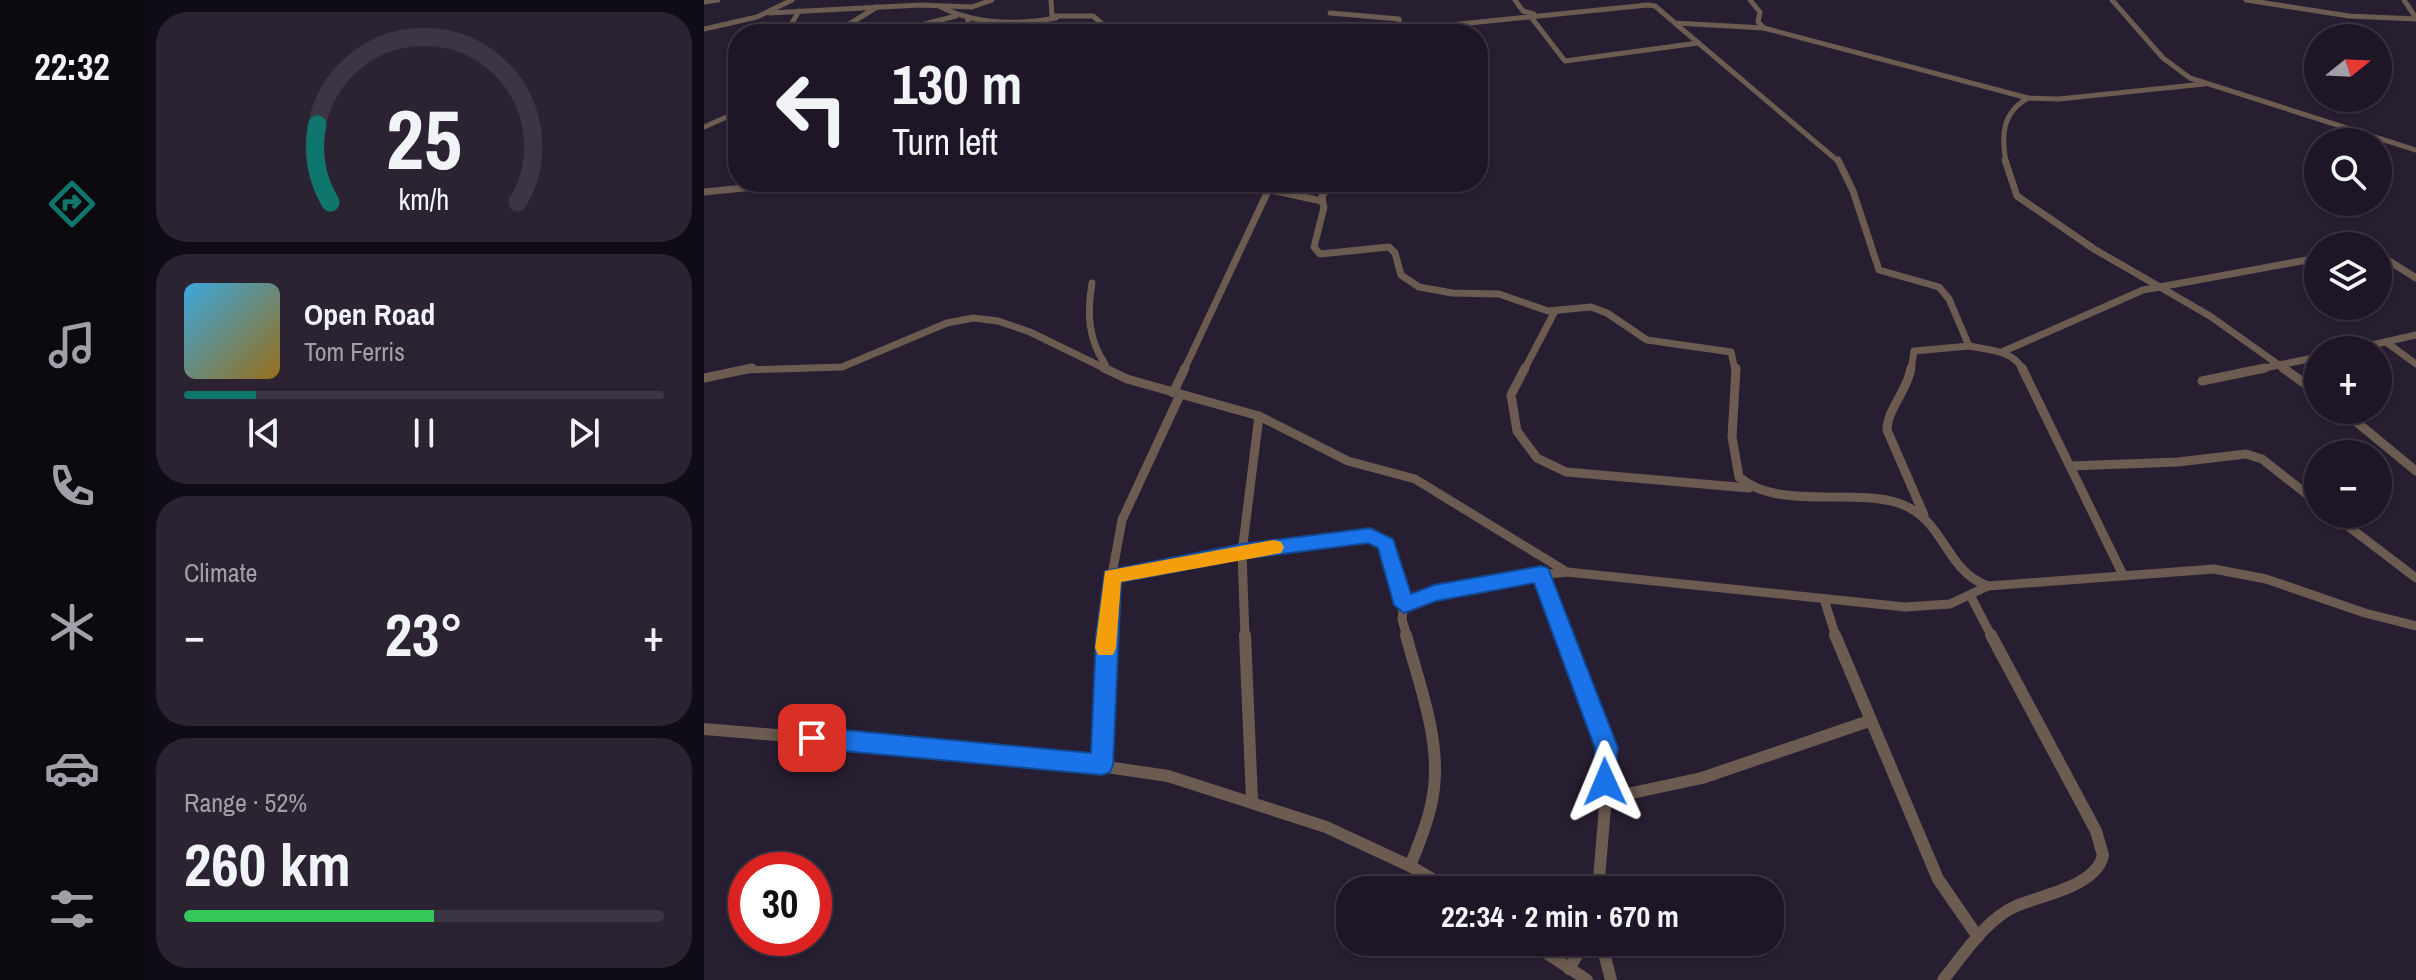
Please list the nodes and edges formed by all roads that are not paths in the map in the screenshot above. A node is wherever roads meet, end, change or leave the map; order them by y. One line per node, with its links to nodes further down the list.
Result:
1 (718, 0): 11 (street)
2 (792, 0): 16 (street)
3 (992, 0): 12 (street)
4 (1051, 0): 20 (street)
5 (1515, 0): 19 (street)
6 (1649, 0): 13 (street)
7 (1750, 0): 31 (street)
8 (2112, 0): 34 (street)
9 (2246, 0): 21 (street)
10 (2404, 0): 21 (street)
11 (704, 2)
12 (938, 5): 14 (street); 18 (street)
13 (1655, 6): 19 (street); 23 (street)
14 (877, 7): 15 (street); 25 (street)
15 (799, 11): 16 (street); 24 (street)
16 (769, 13): 32 (street)
17 (1330, 13): 29 (street)
18 (957, 16): 22 (street); 26 (street)
19 (1527, 16): 30 (street); 33 (street)
20 (1056, 18): 22 (street); 28 (street)
21 (2416, 18)
22 (968, 19): 27 (street)
23 (1675, 23): 31 (street); 33 (street)
24 (792, 24)
25 (849, 24)
26 (925, 24)
27 (968, 24)
28 (1107, 24)
29 (1401, 24)
30 (1465, 24)
31 (1764, 28): 35 (street)
32 (704, 29)
33 (1698, 43): 53 (street)
34 (2204, 84): 35 (street); 38 (street)
35 (2028, 98): 49 (street)
36 (728, 116): 37 (street)
37 (704, 127)
38 (2416, 150)
39 (728, 190): 40 (street)
40 (704, 192)
41 (1268, 192): 63 (street)
42 (1274, 192): 44 (street)
43 (1325, 192): 44 (street)
44 (1323, 204): 50 (street)
45 (2304, 260): 49 (street)
46 (2392, 263): 47 (street)
47 (2416, 278)
48 (1092, 283): 59 (street)
49 (2155, 286): 55 (street); 58 (street)
50 (1555, 311): 68 (street); 68 (street)
51 (2416, 335): 52 (street)
52 (2392, 341)
53 (1969, 346): 55 (street); 70 (street)
54 (2392, 346): 57 (street)
55 (2002, 352): 66 (street)
56 (2304, 360): 58 (street)
57 (2416, 364)
58 (2279, 365): 61 (street); 62 (street)
59 (1107, 367): 60 (street); 63 (street)
60 (704, 378)
61 (2202, 381)
62 (2304, 383)
63 (1176, 394): 64 (street); 76 (street)
64 (1259, 416): 72 (street); 73 (street)
65 (2359, 424): 67 (street)
66 (2070, 466): 69 (street); 75 (street)
67 (2416, 471)
68 (1749, 488): 70 (street)
69 (2304, 492)
70 (1924, 515): 78 (street)
71 (2350, 528): 77 (street)
72 (1242, 552): 76 (street); 81 (street); 87 (street)
73 (1567, 572): 74 (street); 80 (street)
74 (1541, 574): 81 (street); 86 (street)
75 (2123, 575): 78 (street); 82 (street)
76 (1112, 576): 85 (street)
77 (2416, 578)
78 (1988, 586): 79 (street)
79 (1971, 597): 80 (street); 91 (street)
80 (1824, 599): 83 (street)
81 (1404, 605): 88 (street)
82 (2416, 626)
83 (1869, 721): 86 (street); 91 (street)
84 (704, 729): 85 (street)
85 (1102, 765): 87 (street)
86 (1604, 799): 90 (street)
87 (1252, 800): 88 (street)
88 (1410, 866): 89 (street)
89 (1427, 876)
90 (1599, 876)
91 (1978, 937): 98 (street)
92 (1550, 956): 95 (street)
93 (1577, 956): 95 (street)
94 (1605, 956): 97 (street)
95 (1569, 969): 96 (street)
96 (1587, 980)
97 (1611, 980)
98 (1943, 980)

